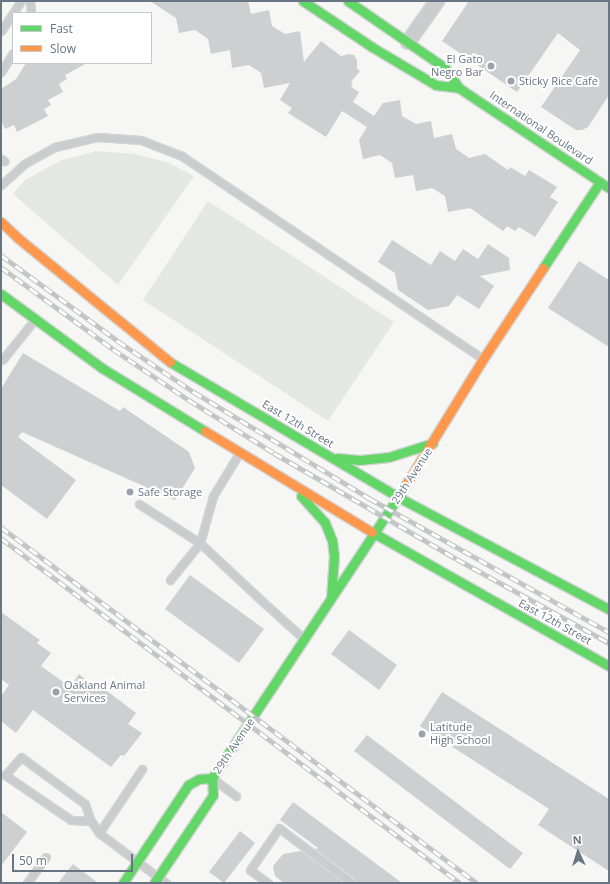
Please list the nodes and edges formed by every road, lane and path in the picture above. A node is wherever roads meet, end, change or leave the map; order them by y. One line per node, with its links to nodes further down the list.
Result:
1 (21, 1): 6 (lane)
2 (30, 1): 7 (lane)
3 (304, 1): 13 (main road, International Boulevard)
4 (348, 1): 10 (main road, International Boulevard)
5 (437, 1): 10 (street)
6 (14, 12)
7 (31, 12)
8 (12, 14): 9 (lane)
9 (1, 31)
10 (408, 42): 13 (main road, International Boulevard)
11 (12, 55): 12 (lane)
12 (1, 72)
13 (459, 88): 14 (main road, International Boulevard)
14 (606, 181): 19 (main road, 29th Avenue)
15 (1, 185): 19 (lane)
16 (1, 222): 23 (main road, East 12th Street)
17 (1, 294): 18 (main road, East 12th Street)
18 (35, 319): 20 (lane); 22 (main road, East 12th Street)
19 (483, 359): 21 (main road, 29th Avenue)
20 (1, 360)
21 (433, 443): 23 (main road); 25 (main road, 29th Avenue)
22 (240, 452): 24 (main road, East 12th Street); 28 (lane)
23 (331, 457): 25 (main road, East 12th Street)
24 (288, 481): 27 (main road, East 12th Street); 30 (main road)
25 (398, 497): 27 (main road, 29th Avenue); 31 (main road, East 12th Street)
26 (139, 504): 28 (lane)
27 (374, 533): 30 (main road, 29th Avenue); 33 (main road, East 12th Street)
28 (200, 543): 29 (lane); 32 (lane)
29 (170, 580)
30 (331, 600): 32 (main road, 29th Avenue)
31 (609, 609)
32 (304, 640): 35 (main road, 29th Avenue)
33 (609, 666)
34 (142, 769): 38 (lane)
35 (212, 778): 36 (lane); 40 (main road, 29th Avenue); 41 (main road, 29th Avenue)
36 (236, 796)
37 (92, 821): 37 (lane); 38 (lane)
38 (99, 833): 40 (lane)
39 (46, 857): 42 (lane)
40 (137, 863): 41 (lane); 43 (main road, 29th Avenue)
41 (160, 881)
42 (27, 883)
43 (123, 883)
44 (268, 883): 45 (lane)
45 (352, 883)

